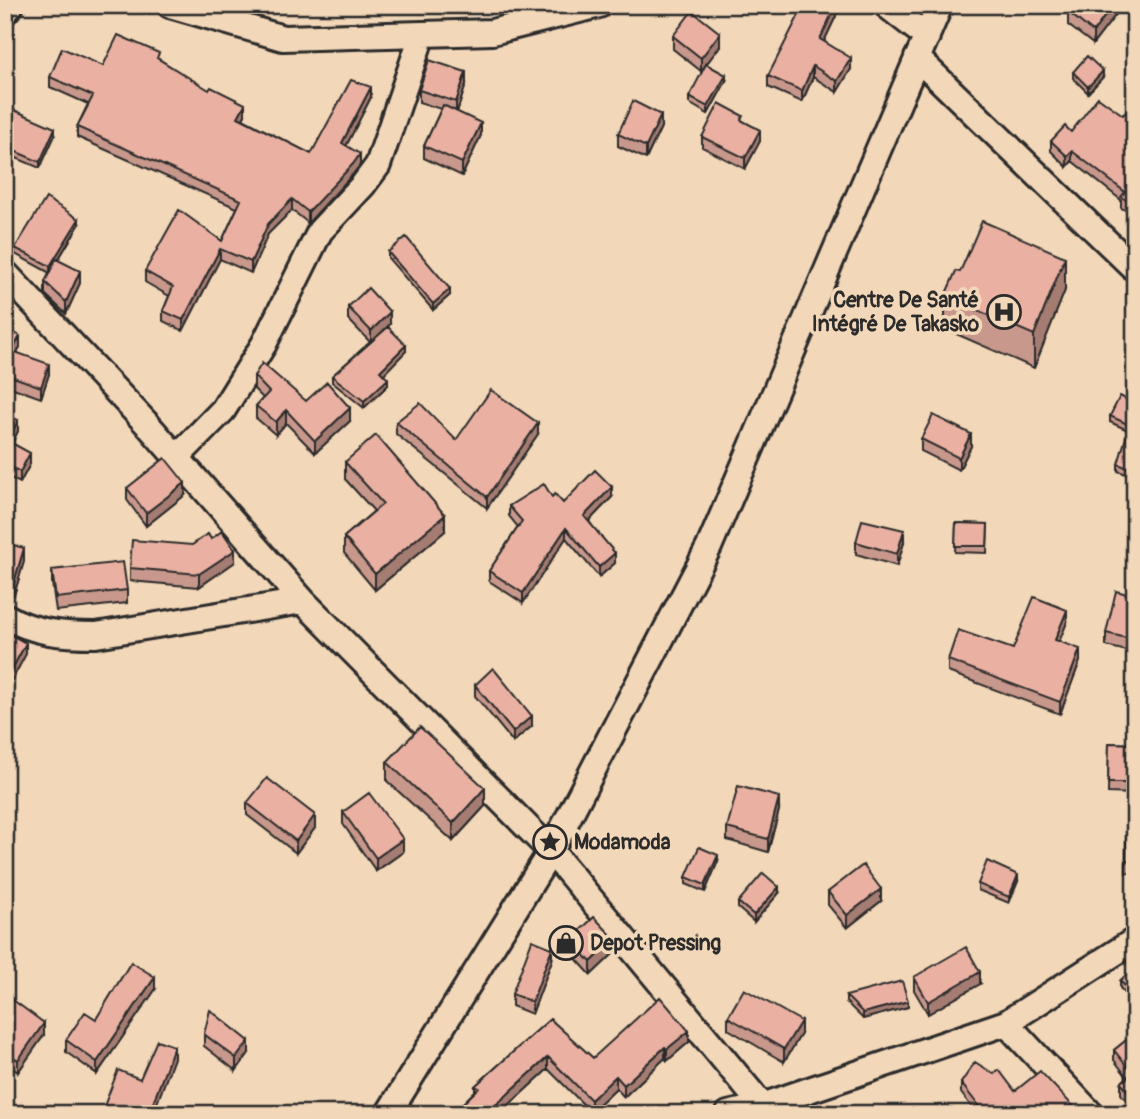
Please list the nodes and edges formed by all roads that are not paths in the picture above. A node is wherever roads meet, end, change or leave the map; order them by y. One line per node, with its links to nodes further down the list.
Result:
1 (10, 5): 6 (street)
2 (170, 5): 7 (street)
3 (599, 5): 7 (street)
4 (886, 5): 8 (street)
5 (940, 5): 8 (street)
6 (5, 12)
7 (422, 34): 11 (street)
8 (922, 48): 9 (street); 14 (street)
9 (1135, 269)
10 (5, 273): 11 (street)
11 (177, 457): 12 (street)
12 (303, 601): 13 (street); 14 (street)
13 (5, 616)
14 (551, 852): 17 (street); 18 (street)
15 (1135, 940): 16 (street)
16 (1006, 1023): 17 (street); 20 (street)
17 (765, 1110): 19 (street)
18 (389, 1113)
19 (728, 1114)
20 (1091, 1114)

